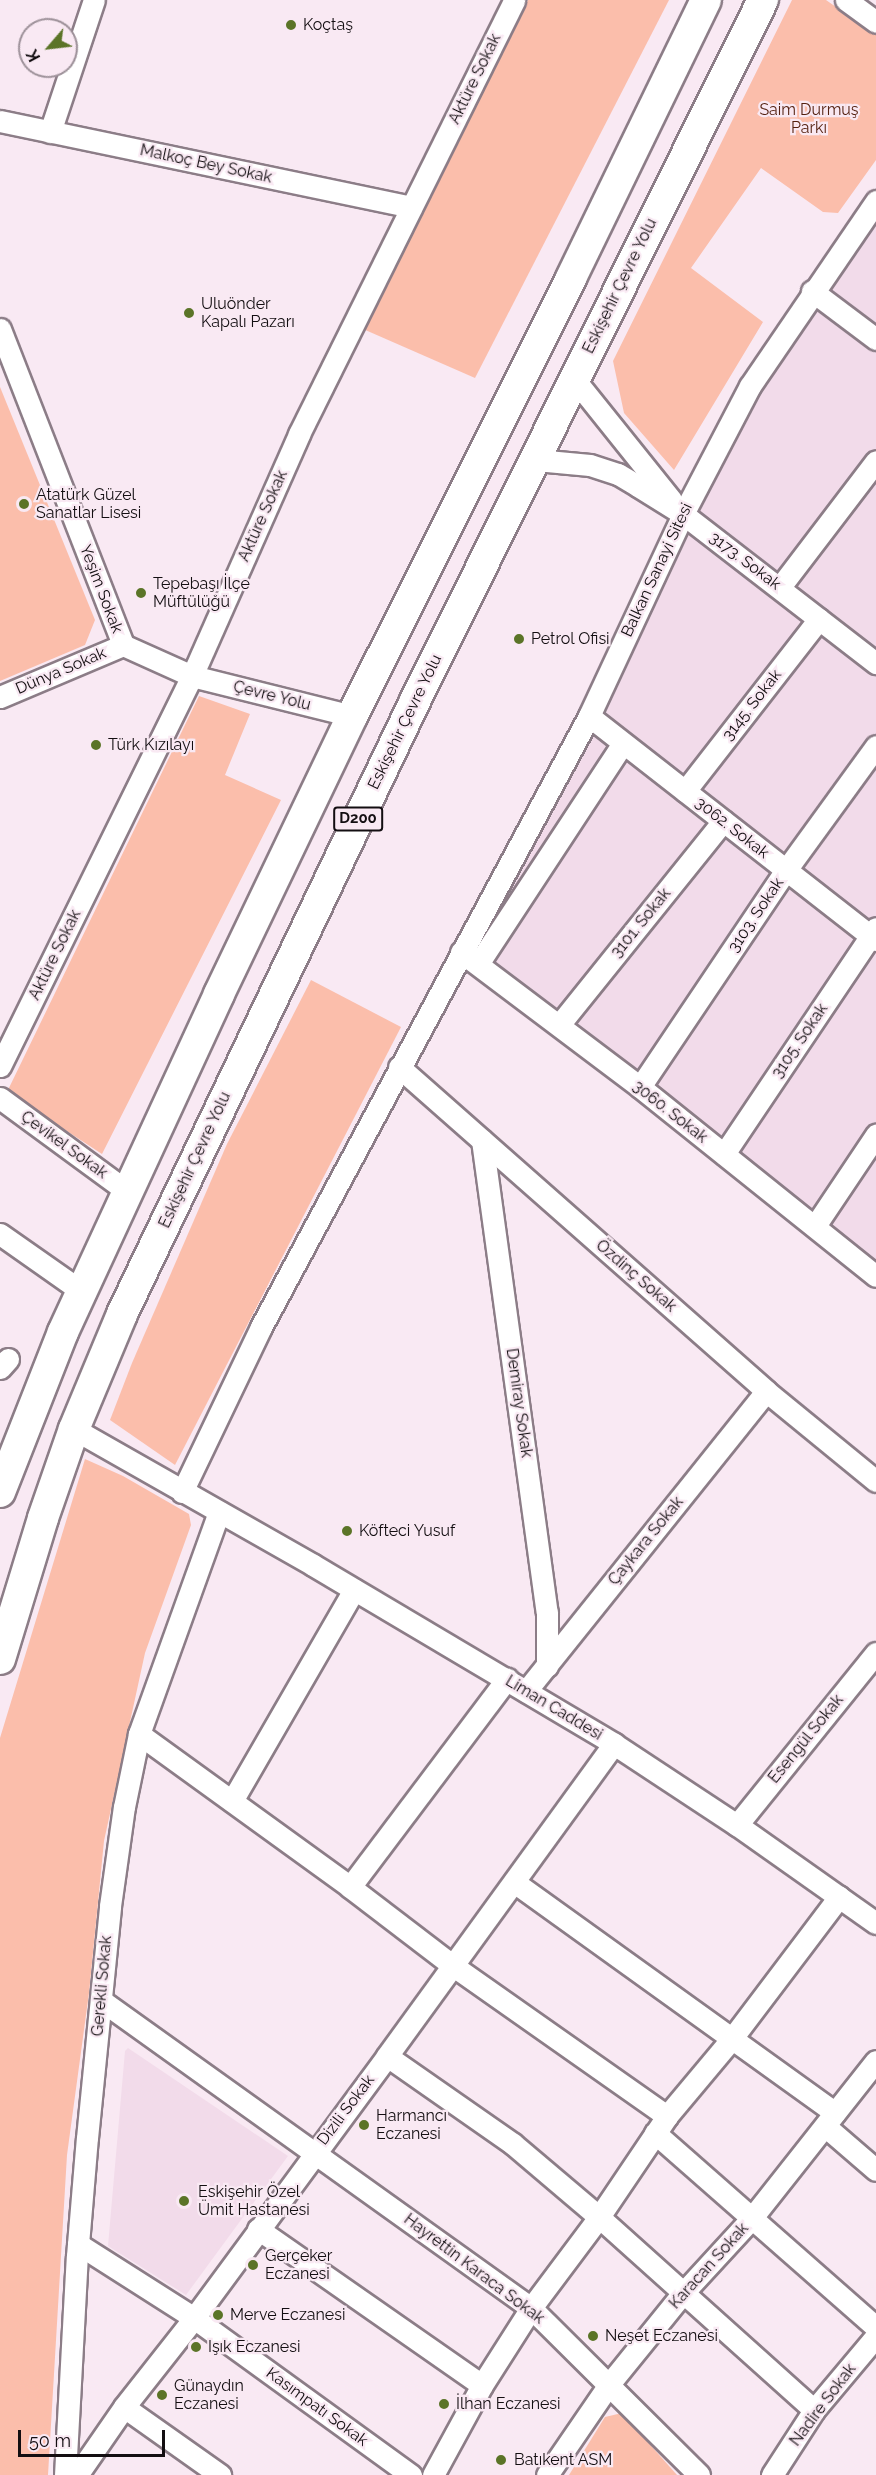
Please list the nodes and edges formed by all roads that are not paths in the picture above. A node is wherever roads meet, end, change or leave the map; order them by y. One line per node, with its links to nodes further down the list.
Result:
1 (93, 0): 8 (street)
2 (514, 0): 10 (street, Aktüre Sokak)
3 (706, 0): 24 (highway, D200)
4 (846, 0): 6 (street)
5 (762, 7): 14 (highway, Eskişehir Çevre Yolu / D200)
6 (876, 22)
7 (0, 121): 8 (street, Malkoç Bey Sokak)
8 (50, 132): 10 (street, Malkoç Bey Sokak)
9 (876, 201): 11 (street, Balkan Sanayi Sitesi)
10 (411, 207): 22 (street, Aktüre Sokak)
11 (812, 291): 13 (street); 17 (street, Balkan Sanayi Sitesi)
12 (0, 329): 20 (street, Yeşim Sokak)
13 (876, 339)
14 (575, 380): 15 (highway, Eskişehir Çevre Yolu / D200); 17 (street)
15 (536, 460): 17 (street, 3173. Sokak); 47 (highway, Eskişehir Çevre Yolu / D200)
16 (876, 461): 18 (street)
17 (683, 514): 18 (street, 3173. Sokak); 25 (street, Balkan Sanayi Sitesi)
18 (780, 587): 19 (street, 3173. Sokak)
19 (819, 619): 21 (street, 3173. Sokak); 28 (street, 3145. Sokak)
20 (123, 645): 22 (street, Yeşim Sokak); 23 (street, Dünya Sokak)
21 (876, 663)
22 (192, 676): 24 (street, Çevre Yolu); 34 (street, Aktüre Sokak)
23 (0, 697)
24 (352, 716): 41 (highway, D200)
25 (589, 716): 26 (street, 3062. Sokak); 32 (street, Balkan Sanayi Sitesi)
26 (623, 743): 28 (street, 3062. Sokak); 32 (street)
27 (876, 746): 30 (street, 3103. Sokak)
28 (685, 791): 29 (street, 3062. Sokak)
29 (723, 821): 30 (street, 3062. Sokak); 33 (street, 3101. Sokak)
30 (786, 870): 31 (street, 3062. Sokak); 36 (street, 3103. Sokak)
31 (874, 934): 40 (street, 3105. Sokak)
32 (469, 958): 33 (street, 3060. Sokak); 35 (street)
33 (559, 1025): 36 (street, 3060. Sokak)
34 (0, 1066)
35 (399, 1067): 39 (street, Özdinç Sokak); 50 (street)
36 (640, 1087): 40 (street, 3060. Sokak)
37 (0, 1098): 41 (street, Çevikel Sokak)
38 (876, 1135): 42 (street)
39 (482, 1140): 46 (street, Özdinç Sokak); 55 (street, Demiray Sokak)
40 (724, 1154): 42 (street, 3060. Sokak)
41 (128, 1192): 45 (highway, D200)
42 (814, 1226): 44 (street, 3060. Sokak)
43 (0, 1234): 45 (street)
44 (876, 1276)
45 (81, 1291): 49 (highway, D200)
46 (766, 1391): 48 (street, Özdinç Sokak); 55 (street, Çaykara Sokak)
47 (74, 1430): 50 (street, Liman Caddesi); 54 (highway, Eskişehir Çevre Yolu / D200)
48 (876, 1481)
49 (0, 1492)
50 (182, 1492): 51 (street, Liman Caddesi)
51 (219, 1512): 52 (street, Liman Caddesi); 58 (street, Gerekli Sokak)
52 (354, 1590): 56 (street, Liman Caddesi); 60 (street)
53 (876, 1653): 61 (street, Esengül Sokak)
54 (0, 1659)
55 (547, 1666): 57 (street, Çaykara Sokak)
56 (507, 1679): 57 (street, Liman Caddesi); 63 (street)
57 (526, 1691): 59 (street, Liman Caddesi)
58 (139, 1734): 60 (street); 67 (street, Gerekli Sokak)
59 (614, 1744): 61 (street, Liman Caddesi); 62 (street, Dizili Sokak)
60 (232, 1802): 63 (street)
61 (737, 1825): 64 (street, Liman Caddesi)
62 (514, 1882): 66 (street, Dizili Sokak); 68 (street)
63 (350, 1887): 66 (street)
64 (839, 1897): 65 (street, Liman Caddesi); 68 (street)
65 (876, 1923)
66 (452, 1965): 69 (street, Dizili Sokak); 72 (street)
67 (102, 2001): 73 (street, Hayrettin Karaca Sokak); 78 (street, Gerekli Sokak)
68 (733, 2037): 71 (street); 72 (street)
69 (387, 2056): 73 (street, Dizili Sokak); 75 (street)
70 (876, 2061): 71 (street, Karacan Sokak)
71 (830, 2119): 74 (street); 76 (street, Karacan Sokak)
72 (661, 2124): 75 (street); 76 (street)
73 (314, 2153): 77 (street, Dizili Sokak); 80 (street, Hayrettin Karaca Sokak)
74 (876, 2170)
75 (599, 2217): 79 (street); 80 (street)
76 (751, 2219): 79 (street, Karacan Sokak); 82 (street)
77 (258, 2229): 81 (street, Dizili Sokak); 85 (street)
78 (78, 2244): 81 (street, Kasımpatı Sokak); 88 (street, Gerekli Sokak)
79 (683, 2294): 84 (street, Karacan Sokak); 87 (street)
80 (531, 2308): 84 (street, Hayrettin Karaca Sokak); 85 (street)
81 (194, 2318): 86 (street, Dizili Sokak); 91 (street, Kasımpatı Sokak)
82 (876, 2327)
83 (872, 2350): 87 (street, Nadire Sokak)
84 (610, 2383): 93 (street, Karacan Sokak); 94 (street, Hayrettin Karaca Sokak)
85 (482, 2385): 92 (street)
86 (124, 2407): 89 (street, Dizili Sokak); 90 (street)
87 (814, 2410): 95 (street, Nadire Sokak)
88 (65, 2475)
89 (76, 2475)
90 (220, 2475)
91 (411, 2475)
92 (433, 2475)
93 (547, 2475)
94 (699, 2475)
95 (772, 2475)

